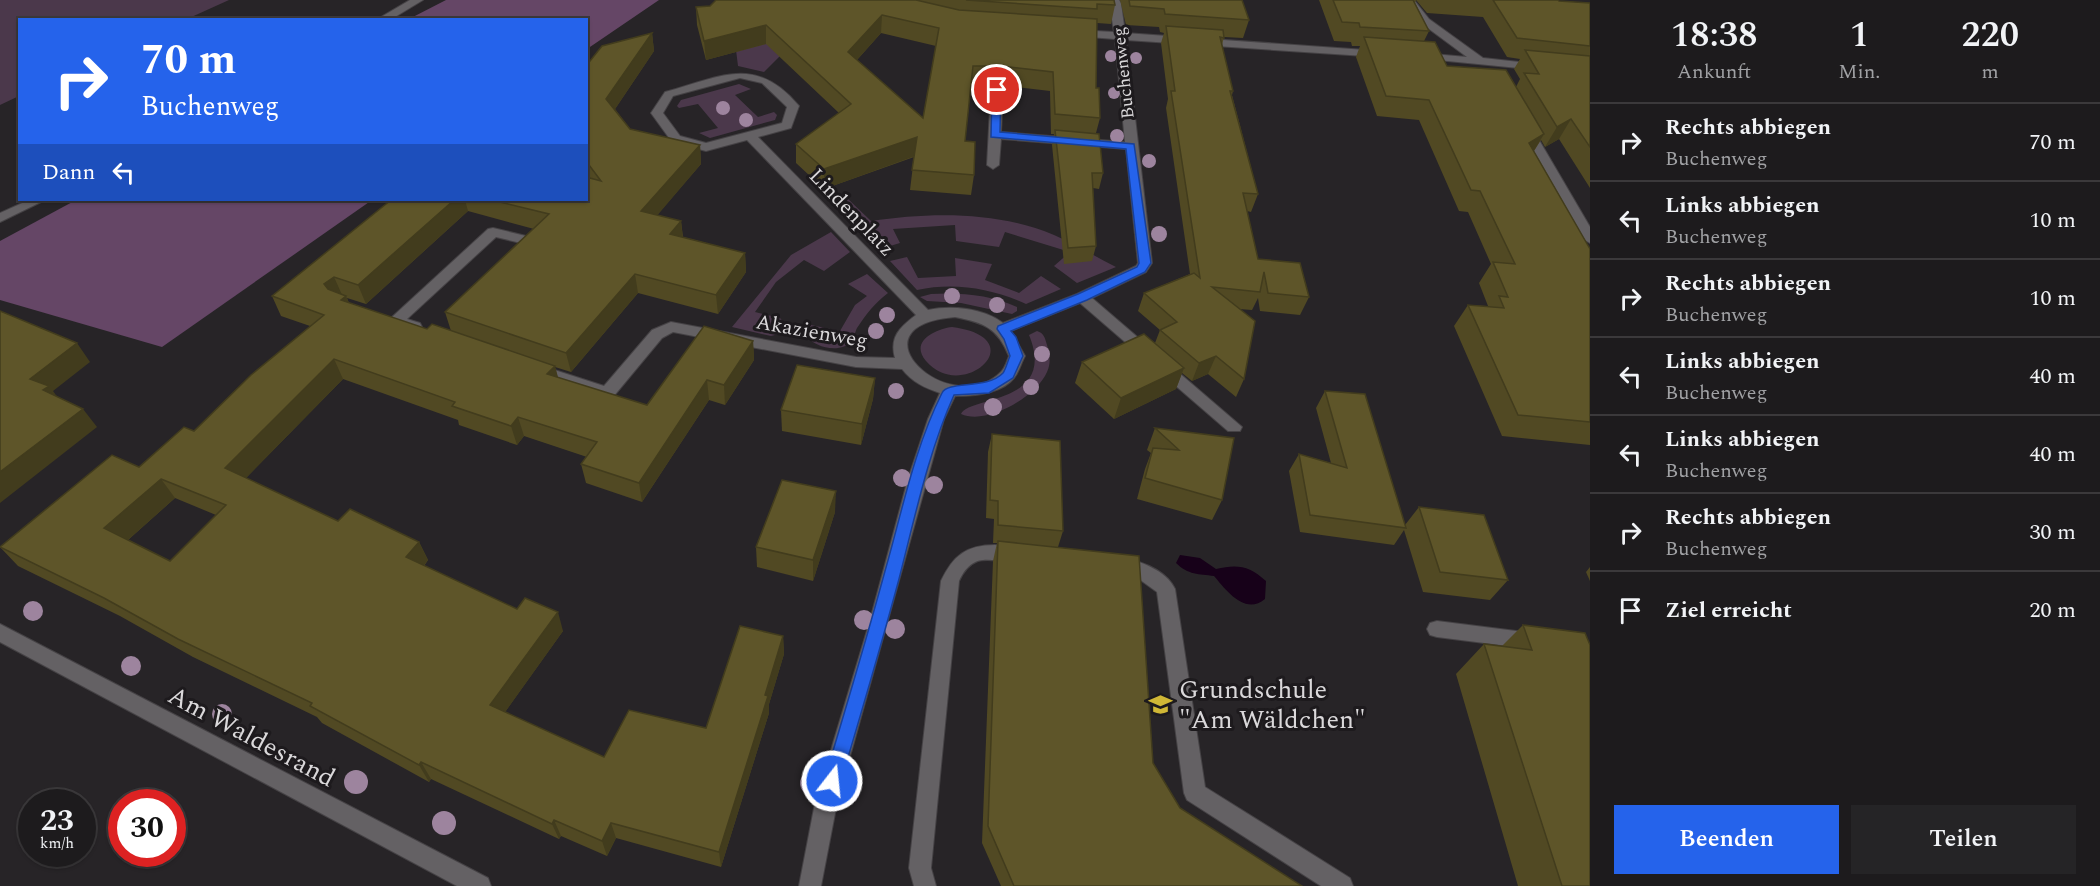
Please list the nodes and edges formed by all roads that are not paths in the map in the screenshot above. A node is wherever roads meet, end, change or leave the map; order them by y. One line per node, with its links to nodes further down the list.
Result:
1 (418, 0): 4 (street)
2 (1113, 0): 6 (street, Buchenweg)
3 (1409, 0): 7 (street)
4 (385, 18)
5 (1062, 32): 6 (street)
6 (1120, 36): 7 (street); 14 (street, Buchenweg)
7 (1481, 62): 8 (street); 9 (street)
8 (1545, 68)
9 (1494, 77)
10 (997, 90): 12 (street)
11 (1519, 115): 19 (street)
12 (995, 135): 14 (street, Buchenweg); 15 (street)
13 (750, 136): 13 (street); 21 (street, Lindenplatz)
14 (1130, 146): 20 (street, Buchenweg)
15 (993, 165)
16 (36, 201): 17 (street)
17 (2, 218)
18 (521, 239): 23 (street)
19 (1590, 239)
20 (1082, 297): 22 (street, Buchenweg); 27 (street)
21 (925, 316): 22 (street); 25 (street)
22 (1003, 329): 26 (street)
23 (430, 332)
24 (519, 363): 25 (street, Akazienweg)
25 (904, 364): 26 (street)
26 (949, 391): 34 (street)
27 (1234, 427)
28 (1041, 557): 35 (street)
29 (1096, 562): 36 (street)
30 (1437, 629): 32 (street)
31 (0, 632): 33 (street, Am Waldesrand)
32 (1555, 643)
33 (480, 886)
34 (810, 886)
35 (925, 886)
36 (1342, 886)

